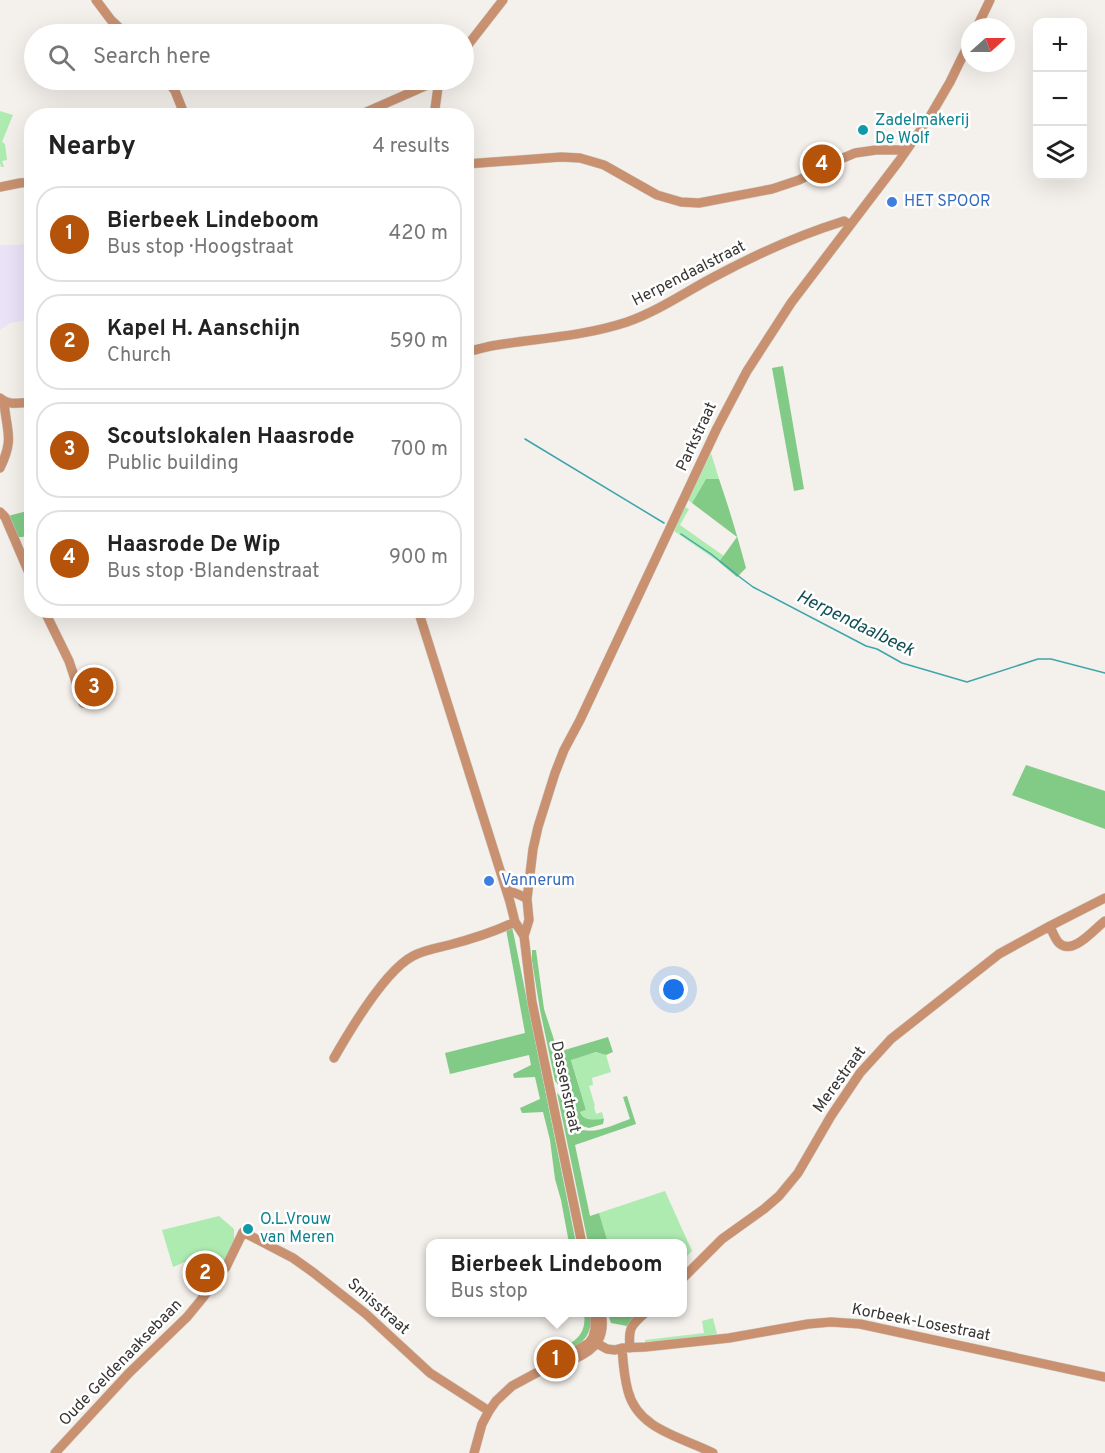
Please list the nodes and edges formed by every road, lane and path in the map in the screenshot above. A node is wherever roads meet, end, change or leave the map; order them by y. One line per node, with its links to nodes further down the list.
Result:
1 (96, 0): 5 (street)
2 (503, 0): 6 (street)
3 (990, 0): 4 (street)
4 (981, 18)
5 (115, 24)
6 (474, 37)
7 (961, 59): 14 (street, Parkstraat)
8 (174, 90): 11 (street)
9 (416, 90): 12 (street)
10 (438, 90): 13 (street)
11 (181, 108)
12 (375, 108)
13 (435, 108)
14 (906, 150): 15 (street); 18 (street, Parkstraat)
15 (474, 163)
16 (24, 183): 17 (street)
17 (0, 187)
18 (850, 225): 19 (street, Herpendaalstraat); 28 (street, Parkstraat)
19 (474, 350)
20 (1, 401): 21 (street); 22 (street)
21 (24, 403)
22 (0, 468)
23 (0, 512): 24 (street)
24 (24, 561)
25 (48, 618): 27 (street)
26 (421, 618): 28 (street)
27 (84, 703)
28 (519, 898): 31 (street, Dassenstraat); 32 (street, Dassenstraat)
29 (1105, 898): 33 (street, Merestraat)
30 (1105, 921): 33 (street)
31 (516, 923): 32 (street); 34 (street, Dassenstraat); 35 (street)
32 (527, 925): 34 (street, Dassenstraat)
33 (1050, 926): 38 (street, Merestraat)
34 (524, 936): 37 (street, Dassenstraat)
35 (334, 1058)
36 (243, 1232): 45 (street, Smisstraat); 46 (street, Oude Geldenaaksebaan)
37 (581, 1239)
38 (687, 1274)
39 (595, 1317): 42 (street)
40 (601, 1317): 42 (street)
41 (640, 1317): 43 (street)
42 (596, 1338): 43 (street); 45 (street)
43 (626, 1348): 44 (street, Korbeek-Losestraat); 48 (street)
44 (1105, 1377)
45 (489, 1411): 47 (street)
46 (55, 1453)
47 (474, 1453)
48 (713, 1453)

